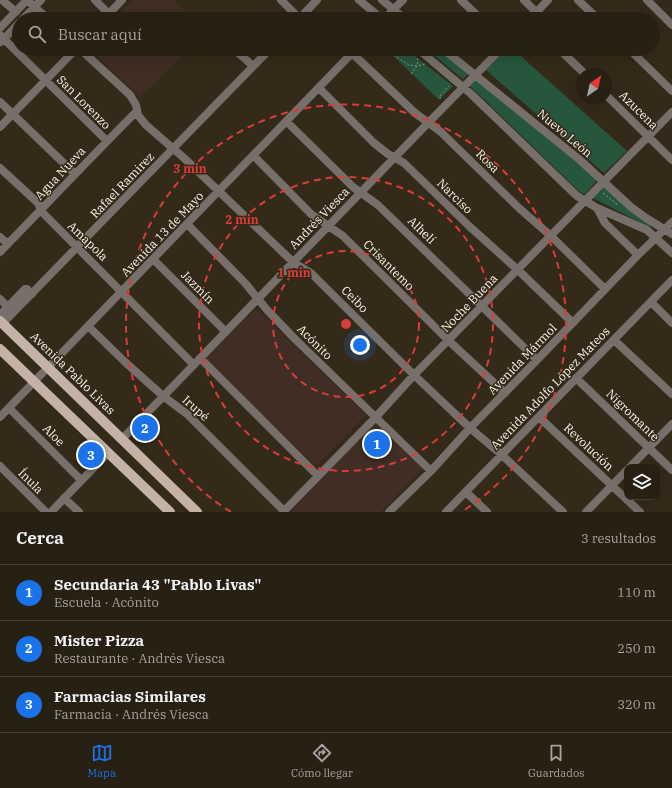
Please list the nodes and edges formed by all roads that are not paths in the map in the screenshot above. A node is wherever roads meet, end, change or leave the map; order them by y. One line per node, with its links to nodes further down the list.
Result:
1 (2, 0): 18 (street)
2 (27, 0): 16 (street); 18 (street)
3 (41, 0): 16 (street)
4 (95, 0): 21 (street)
5 (122, 0): 22 (street)
6 (281, 0): 23 (street)
7 (317, 0): 24 (street)
8 (359, 0): 25 (street)
9 (382, 0): 17 (street)
10 (403, 0): 17 (street)
11 (461, 0): 27 (street)
12 (524, 0): 28 (street)
13 (548, 0): 28 (street)
14 (578, 0): 29 (street)
15 (647, 0): 30 (street)
16 (35, 7): 19 (street); 20 (street)
17 (393, 10): 26 (street)
18 (16, 12)
19 (30, 12)
20 (40, 12)
21 (103, 12)
22 (110, 12)
23 (292, 12)
24 (306, 12)
25 (374, 12)
26 (396, 12)
27 (474, 12)
28 (536, 12)
29 (591, 12)
30 (659, 12)
31 (660, 13): 33 (street)
32 (12, 16): 34 (street)
33 (672, 25)
34 (0, 28)
35 (12, 29): 36 (street)
36 (1, 39): 37 (street, San Lorenzo)
37 (12, 49)
38 (19, 56): 53 (street, San Lorenzo)
39 (69, 56): 53 (street)
40 (88, 56): 59 (street, Ceibo)
41 (242, 56): 50 (street)
42 (263, 56): 50 (street, Rafael Ramirez)
43 (349, 56): 55 (street, Avenida 13 de Mayo)
44 (359, 56): 63 (street, Rosa)
45 (426, 56): 54 (street)
46 (452, 56): 52 (street, Nuevo León)
47 (494, 56): 52 (street, Andrés Viesca)
48 (566, 56): 51 (street)
49 (635, 56): 56 (street)
50 (253, 66): 67 (street, Rafael Ramirez)
51 (579, 68)
52 (476, 74): 54 (street, Andrés Viesca); 73 (street, Nuevo León)
53 (45, 80): 61 (street); 66 (street, San Lorenzo)
54 (463, 87): 63 (street, Andrés Viesca); 76 (street)
55 (319, 88): 62 (street, Avenida 13 de Mayo); 69 (street, Narciso)
56 (672, 91)
57 (612, 101): 65 (street, Azucena)
58 (0, 102): 61 (street)
59 (137, 111): 66 (street, Agua Nueva); 67 (street, Ceibo)
60 (672, 112): 65 (street, Noche Buena)
61 (12, 114): 64 (street); 72 (street)
62 (286, 122): 68 (street, Avenida 13 de Mayo); 75 (street, Alhelí)
63 (428, 123): 69 (street, Andrés Viesca); 84 (street, Rosa)
64 (0, 127)
65 (648, 136): 70 (street, Azucena); 73 (street, Noche Buena)
66 (107, 141): 72 (street, Agua Nueva)
67 (174, 149): 74 (street, Ceibo); 88 (street, Rafael Ramirez)
68 (254, 156): 74 (street, Avenida 13 de Mayo); 81 (street, Crisantemo)
69 (394, 158): 75 (street, Andrés Viesca); 94 (street, Narciso)
70 (672, 160)
71 (0, 168): 78 (street, Amapola)
72 (75, 174): 78 (street, Agua Nueva)
73 (604, 181): 76 (street, Noche Buena); 82 (street, Nuevo León)
74 (219, 191): 80 (street, Avenida 13 de Mayo); 93 (street, Ceibo)
75 (360, 192): 81 (street, Andrés Viesca); 102 (street, Alhelí)
76 (584, 201): 77 (street); 84 (street, Noche Buena)
77 (597, 208): 86 (street); 91 (street)
78 (41, 211): 87 (street, Agua Nueva); 88 (street, Amapola)
79 (672, 222): 82 (street, Avenida Mármol)
80 (187, 224): 92 (street, Avenida 13 de Mayo); 99 (street, Acónito)
81 (328, 226): 93 (street, Andrés Viesca); 110 (street, Crisantemo)
82 (663, 229): 83 (street, Nuevo León); 86 (street, Avenida Mármol)
83 (672, 234)
84 (551, 236): 94 (street, Noche Buena); 96 (street, Rosa)
85 (0, 237): 87 (street)
86 (656, 237): 90 (street); 91 (street, Avenida Mármol)
87 (8, 244): 89 (street, Agua Nueva)
88 (77, 247): 97 (street, Amapola); 100 (street, Rafael Ramirez)
89 (0, 252)
90 (672, 253)
91 (638, 254): 96 (street, Avenida Mármol)
92 (153, 259): 97 (street, Avenida 13 de Mayo); 108 (street, Jazmín)
93 (293, 262): 99 (street, Andrés Viesca); 116 (street, Ceibo)
94 (518, 270): 102 (street, Noche Buena); 106 (street, Narciso)
95 (672, 280): 101 (street, Avenida Adolfo López Mateos)
96 (605, 289): 106 (street, Avenida Mármol)
97 (122, 292): 107 (street, Avenida 13 de Mayo); 114 (street, Amapola)
98 (0, 299): 103 (street)
99 (258, 299): 108 (street, Andrés Viesca); 125 (street, Acónito)
100 (19, 301): 103 (street); 104 (street, Rafael Ramirez)
101 (650, 302): 105 (street); 109 (street, Avenida Adolfo López Mateos)
102 (482, 306): 110 (street, Noche Buena); 113 (street, Alhelí)
103 (8, 307): 104 (street)
104 (1, 320): 115 (main road, Avenida Pablo Livas)
105 (672, 322)
106 (572, 324): 113 (street, Avenida Mármol)
107 (88, 326): 115 (street, Avenida 13 de Mayo); 121 (street, Irupé)
108 (226, 332): 112 (street, Andrés Viesca)
109 (614, 340): 117 (street, Avenida Adolfo López Mateos); 120 (street)
110 (449, 341): 116 (street, Noche Buena); 119 (street, Crisantemo)
111 (0, 349): 118 (main road)
112 (200, 358): 114 (street, Andrés Viesca); 137 (street)
113 (538, 360): 119 (street, Avenida Mármol)
114 (194, 365): 121 (street, Andrés Viesca)
115 (48, 367): 118 (street, Avenida 13 de Mayo); 128 (main road, Avenida Pablo Livas)
116 (414, 375): 125 (street, Noche Buena); 127 (street, Ceibo)
117 (576, 378): 124 (street, Avenida Adolfo López Mateos); 129 (street, Nigromante)
118 (34, 382): 122 (street, Avenida 13 de Mayo); 130 (main road)
119 (505, 393): 127 (street, Avenida Mármol)
120 (672, 394)
121 (163, 396): 128 (street, Andrés Viesca); 142 (street, Irupé)
122 (9, 408): 123 (street, Avenida 13 de Mayo); 138 (street, Aloe)
123 (0, 417)
124 (539, 417): 131 (street, Avenida Adolfo López Mateos); 139 (street, Revolución)
125 (375, 418): 135 (street, Acónito); 137 (street, Noche Buena)
126 (672, 424): 129 (street)
127 (470, 428): 131 (street, Ceibo); 135 (street, Avenida Mármol)
128 (122, 439): 147 (main road, Avenida Pablo Livas)
129 (649, 447): 132 (street); 134 (street, Nigromante)
130 (108, 453): 138 (street); 146 (main road)
131 (502, 454): 140 (street, Avenida Adolfo López Mateos); 151 (street, Ceibo)
132 (633, 464)
133 (0, 466): 143 (street, Ínula)
134 (672, 470)
135 (431, 471): 148 (street, Avenida Mármol)
136 (624, 473): 139 (street)
137 (318, 476): 142 (street, Noche Buena)
138 (81, 480): 141 (street)
139 (612, 485): 152 (street); 153 (street, Revolución)
140 (466, 492): 149 (street, Avenida Adolfo López Mateos); 150 (street)
141 (64, 498): 144 (street); 145 (street)
142 (284, 511)
143 (46, 512)
144 (50, 512)
145 (79, 512)
146 (170, 512)
147 (197, 512)
148 (389, 512)
149 (446, 512)
150 (487, 512)
151 (563, 512)
152 (586, 512)
153 (640, 512)

